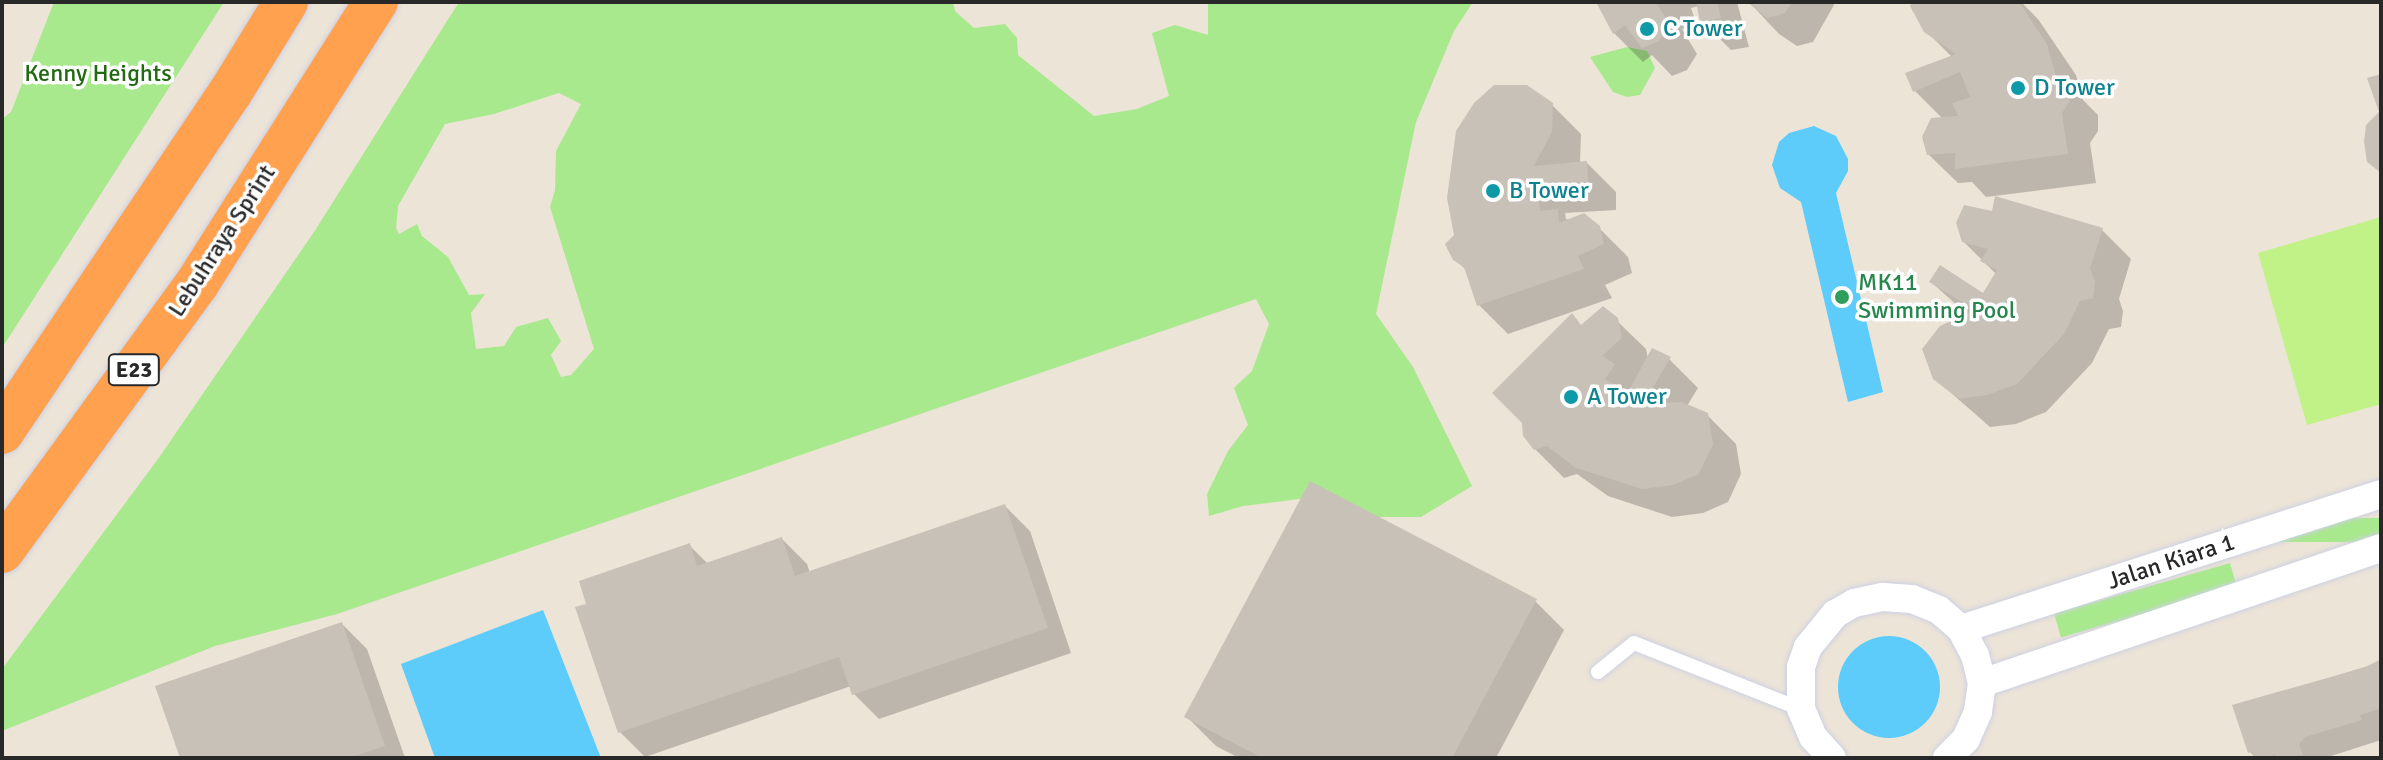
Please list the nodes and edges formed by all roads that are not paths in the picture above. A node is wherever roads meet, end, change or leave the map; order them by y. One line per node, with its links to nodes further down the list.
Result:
1 (286, 2): 3 (highway)
2 (376, 2): 6 (highway, Lebuhraya Sprint / E23)
3 (2, 432)
4 (2381, 494): 7 (street, Jalan Kiara 1)
5 (2381, 548): 9 (street)
6 (2, 551)
7 (1961, 629): 9 (street); 10 (street)
8 (1598, 672): 10 (lane)
9 (1982, 683): 12 (street)
10 (1801, 709): 11 (street)
11 (1832, 758)
12 (1947, 758)

